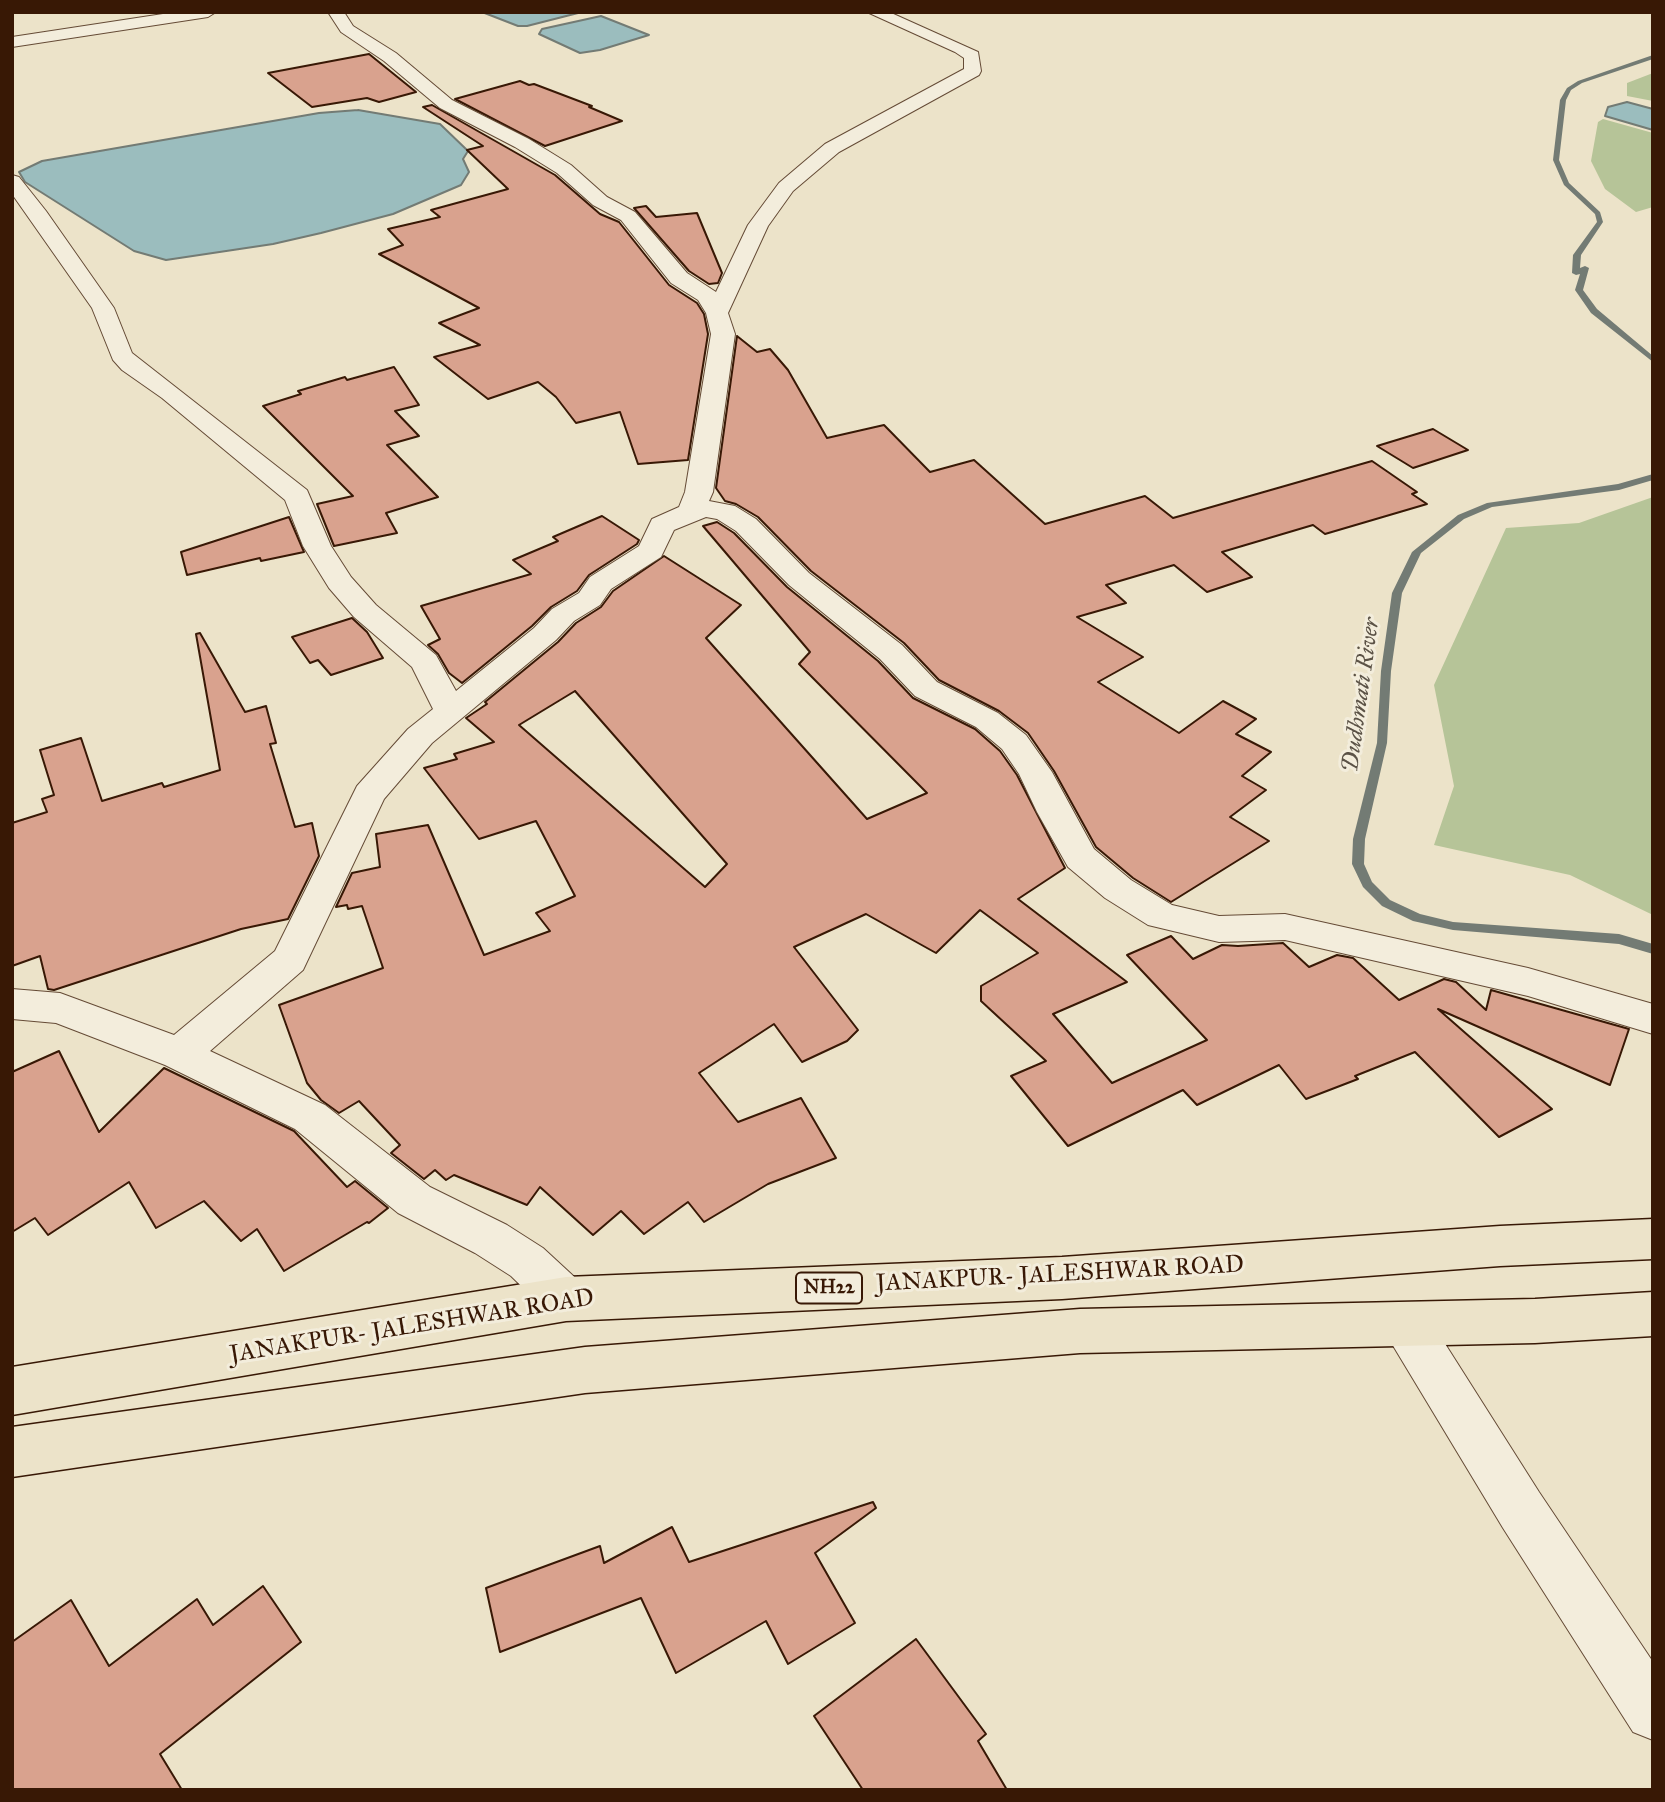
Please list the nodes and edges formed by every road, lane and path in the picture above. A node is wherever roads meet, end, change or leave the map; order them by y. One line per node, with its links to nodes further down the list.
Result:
1 (208, 12): 4 (street)
2 (336, 12): 6 (street)
3 (875, 12): 6 (street)
4 (12, 42)
5 (12, 181): 8 (street)
6 (717, 313): 7 (street)
7 (691, 512): 8 (street); 10 (street)
8 (450, 710): 11 (street)
9 (12, 1004): 11 (street)
10 (1653, 1018)
11 (179, 1054): 13 (street)
12 (1653, 1239): 13 (highway, JANAKPUR- JALESHWAR ROAD / NH22)
13 (566, 1299): 16 (highway, JANAKPUR- JALESHWAR ROAD / NH22)
14 (1653, 1314): 15 (highway)
15 (1406, 1324): 17 (highway); 18 (street)
16 (12, 1391)
17 (12, 1452)
18 (1653, 1712)

